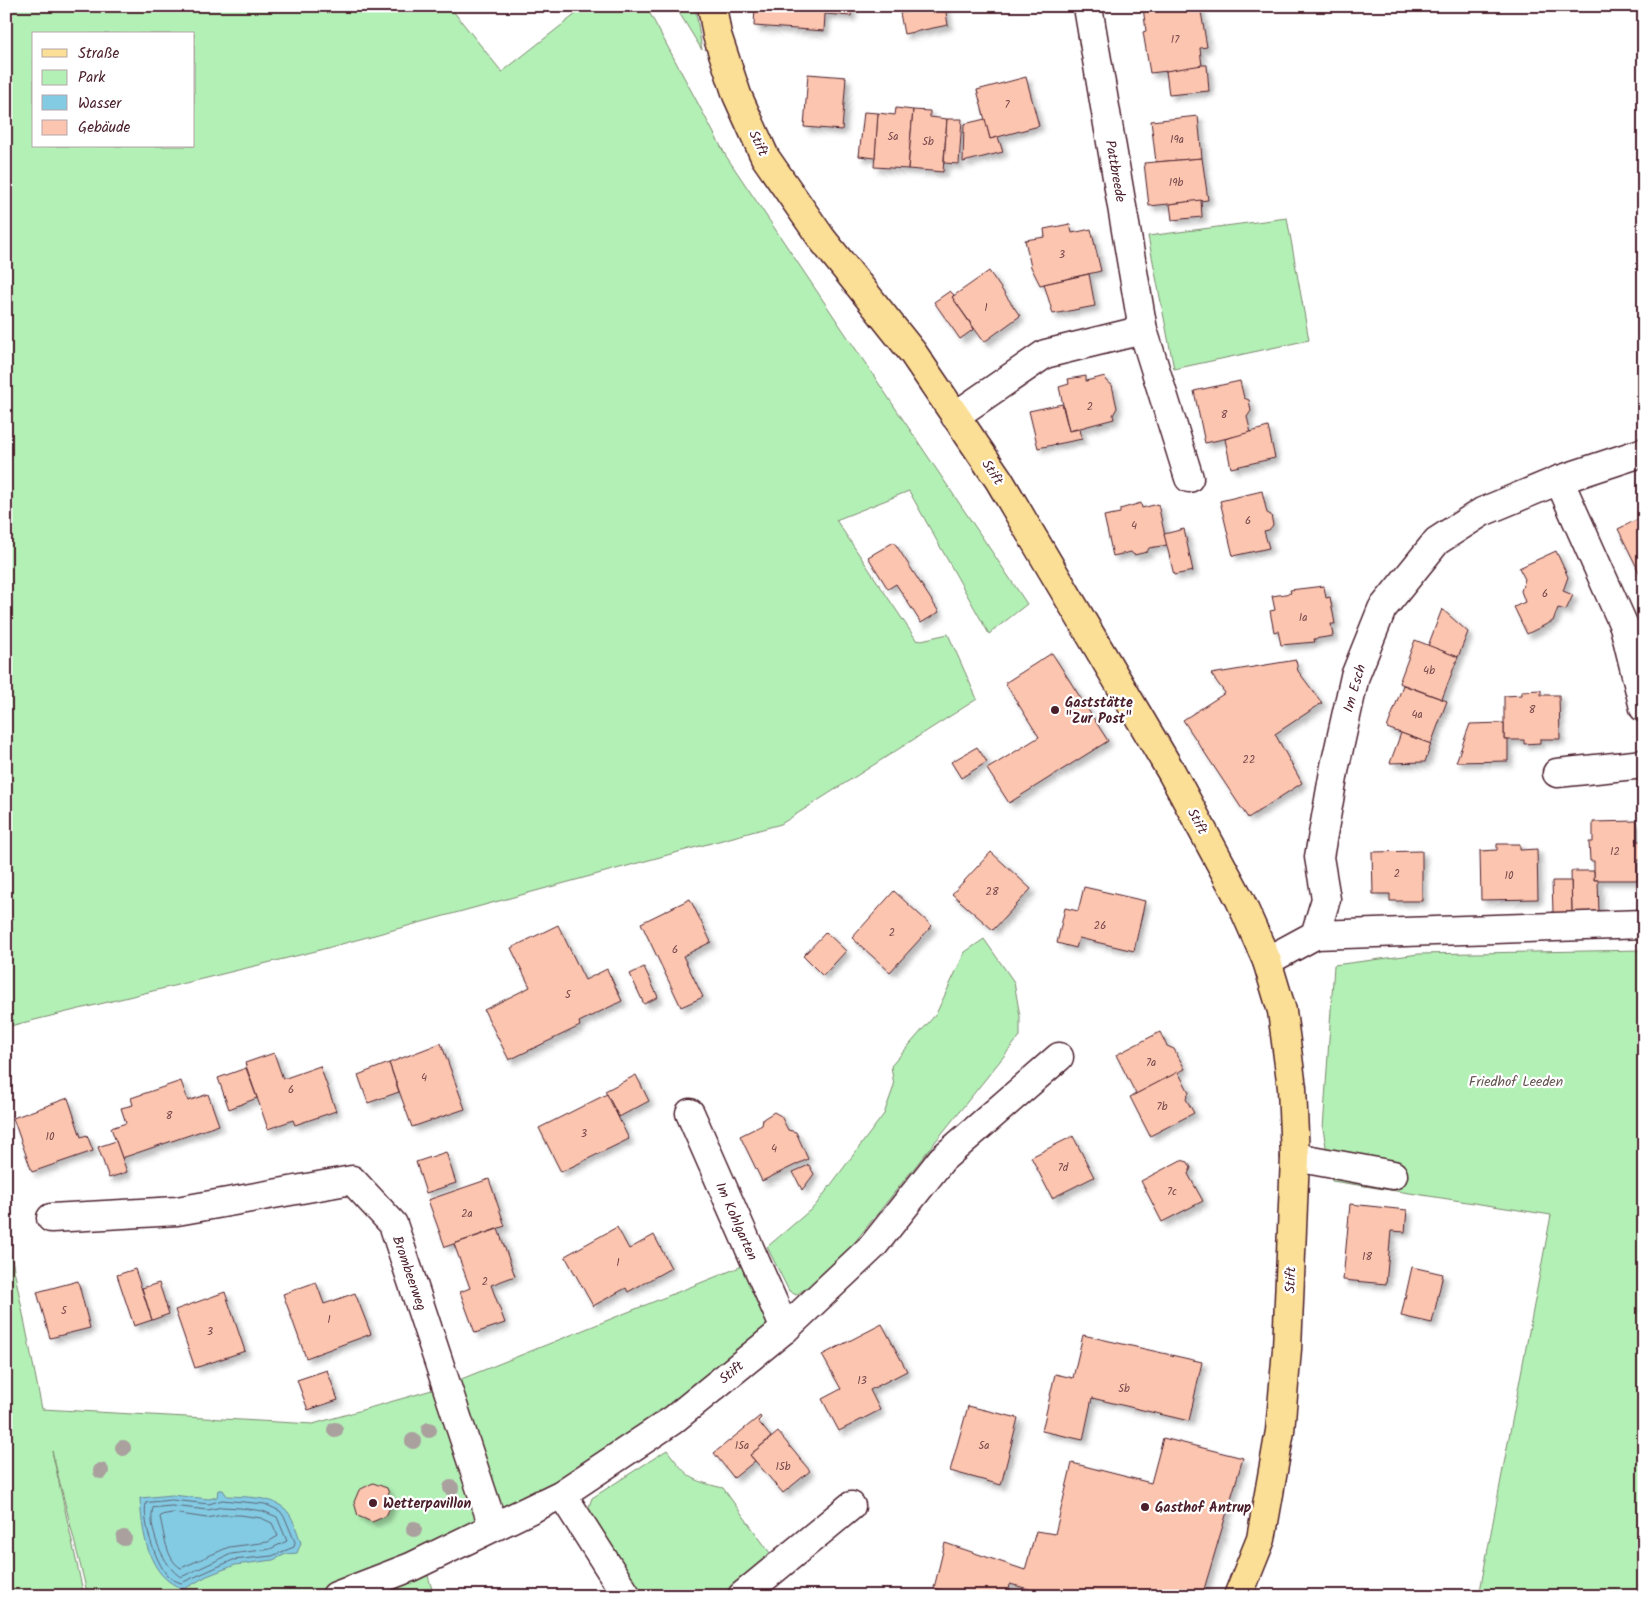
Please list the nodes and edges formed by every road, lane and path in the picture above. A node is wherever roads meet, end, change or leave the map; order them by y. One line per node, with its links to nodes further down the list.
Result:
1 (712, 6): 4 (main road, Stift)
2 (1090, 13): 3 (street, Pattbreede)
3 (1143, 330): 4 (street); 6 (street, Pattbreede)
4 (955, 416): 13 (main road, Stift)
5 (1644, 452): 7 (street, Im Esch)
6 (1189, 478)
7 (1559, 480): 8 (street); 12 (street, Im Esch)
8 (1644, 708)
9 (1644, 764): 10 (street)
10 (1557, 773)
11 (1644, 924): 12 (street)
12 (1315, 935): 13 (street)
13 (1265, 956): 16 (main road, Stift)
14 (1059, 1057): 19 (street, Stift)
15 (690, 1113): 19 (street, Im Kohlgarten)
16 (1295, 1157): 17 (street); 26 (main road, Stift)
17 (1393, 1175)
18 (51, 1218): 22 (street, Brombeerweg)
19 (785, 1329): 20 (street, Stift)
20 (562, 1494): 22 (street, Stift); 24 (street)
21 (851, 1506): 25 (street)
22 (493, 1526): 23 (street, Stift)
23 (336, 1596)
24 (627, 1596)
25 (742, 1596)
26 (1238, 1596)

